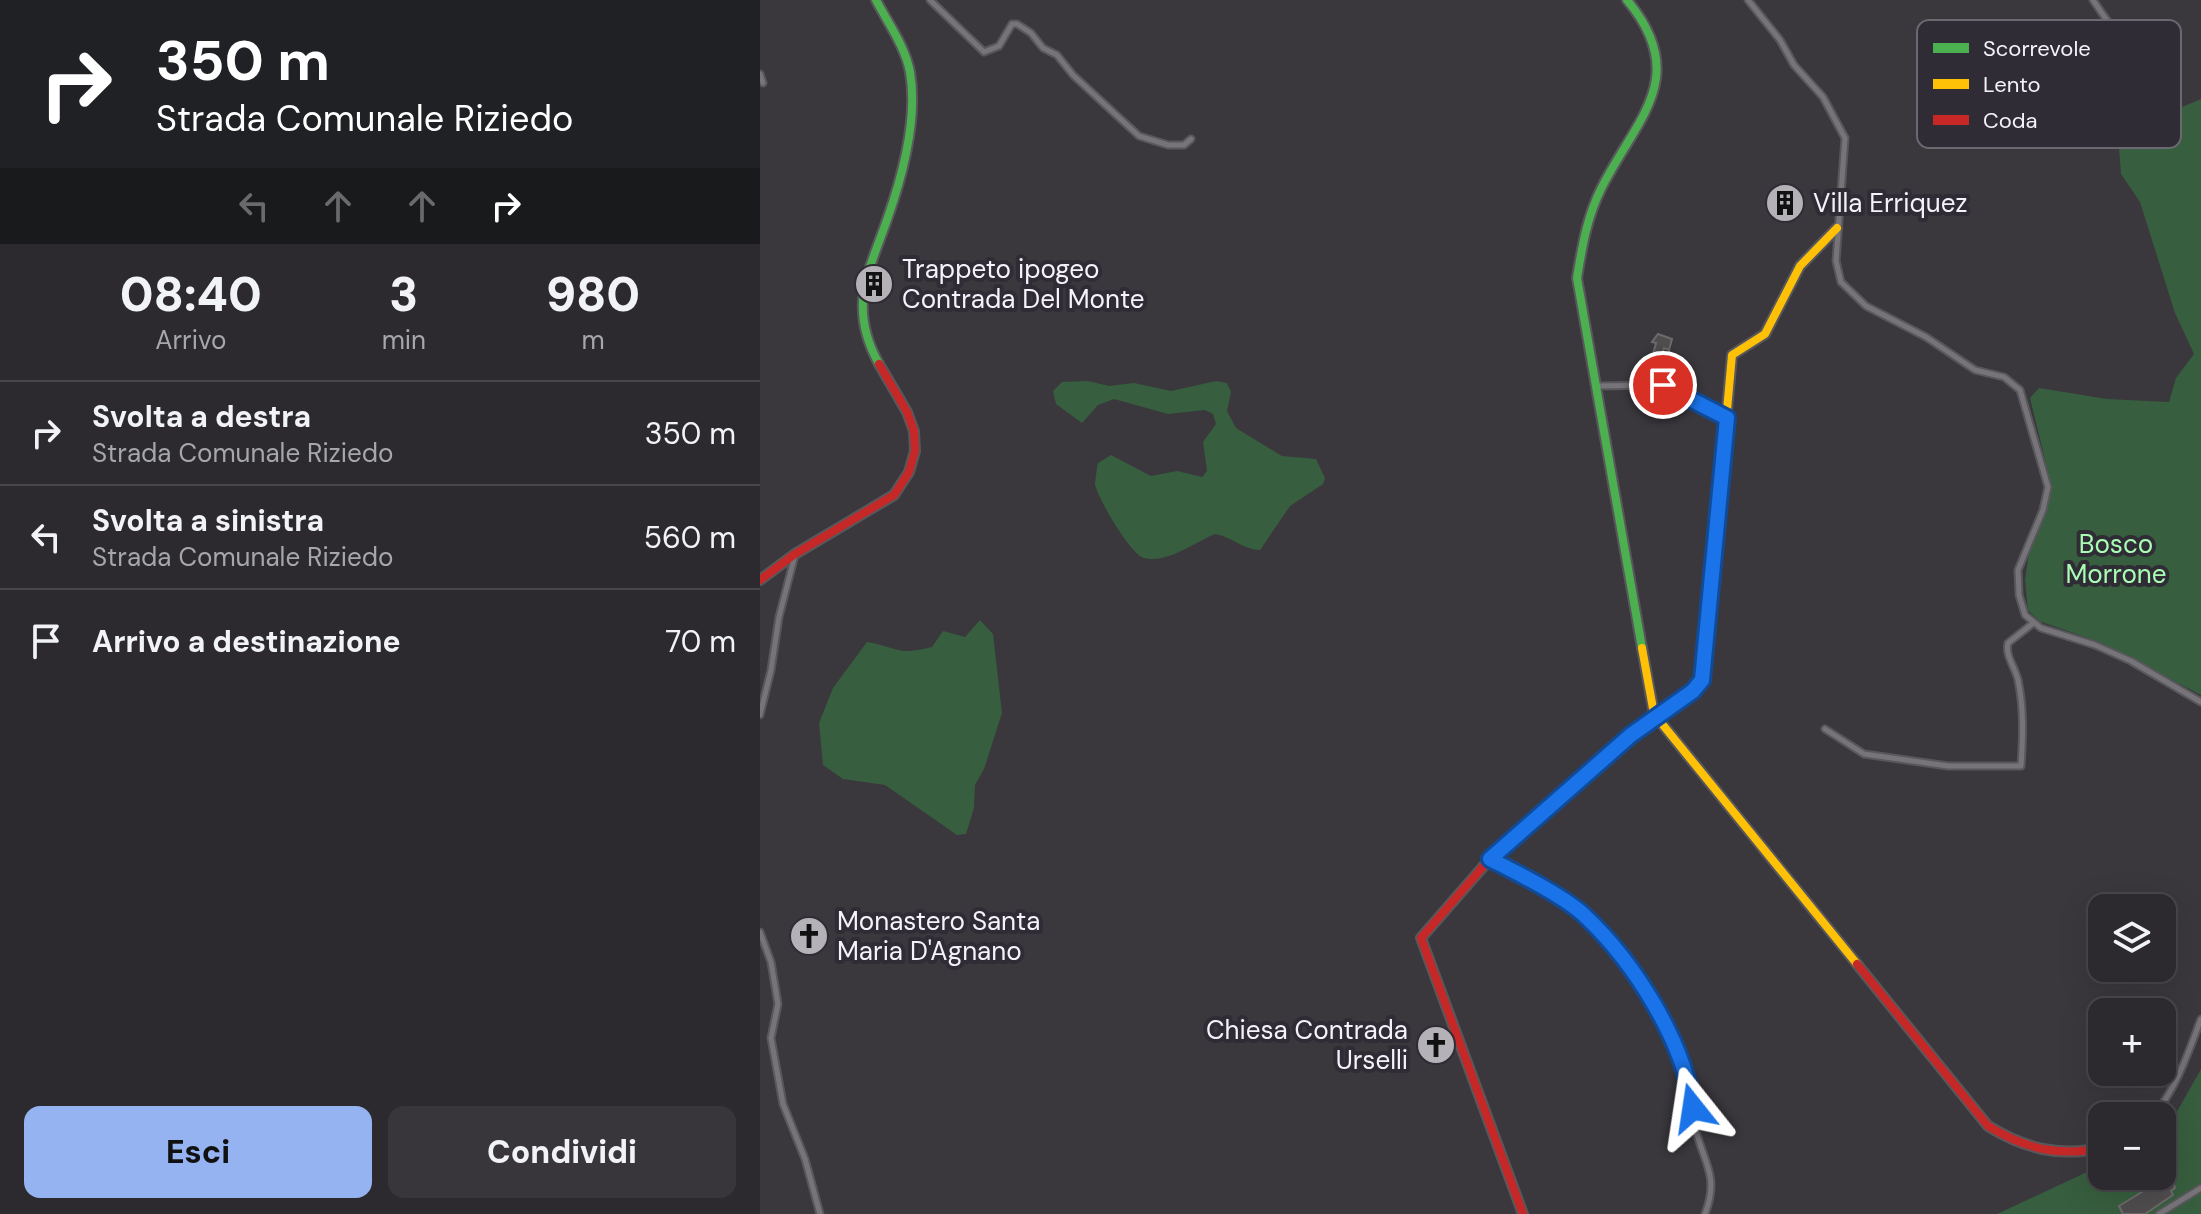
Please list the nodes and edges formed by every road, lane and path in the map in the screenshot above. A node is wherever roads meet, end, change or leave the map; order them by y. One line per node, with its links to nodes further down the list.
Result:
1 (876, 0): 13 (street)
2 (930, 0): 9 (street)
3 (1627, 0): 11 (street)
4 (1748, 0): 10 (street)
5 (2093, 0): 6 (street)
6 (2106, 20)
7 (760, 74): 8 (street)
8 (763, 83)
9 (1191, 139)
10 (1837, 228): 12 (street); 15 (street)
11 (1596, 386): 12 (street); 18 (street)
12 (1727, 418): 18 (street)
13 (795, 554): 14 (street); 17 (street)
14 (760, 580)
15 (2032, 624): 16 (street); 19 (street)
16 (2201, 702)
17 (760, 715)
18 (1656, 717): 20 (street); 24 (street)
19 (1825, 729)
20 (1490, 859): 27 (street); 28 (street)
21 (760, 932): 26 (street)
22 (2201, 1019): 23 (street)
23 (2165, 1102)
24 (2088, 1151)
25 (2201, 1188): 29 (street)
26 (820, 1214)
27 (1523, 1214)
28 (1705, 1214)
29 (2159, 1214)

